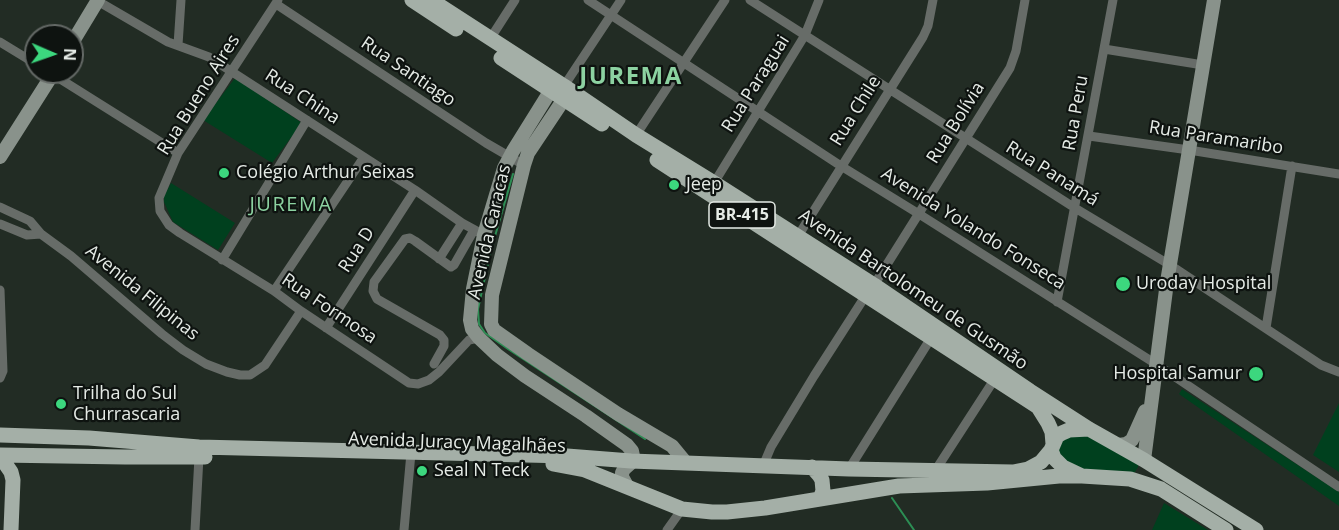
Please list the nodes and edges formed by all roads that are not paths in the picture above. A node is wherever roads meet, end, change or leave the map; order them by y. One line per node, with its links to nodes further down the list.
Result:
1 (98, 0): 17 (street); 21 (street, Rua China)
2 (181, 0): 21 (street)
3 (412, 0): 30 (main road, Avenida Bartolomeu de Gusmão / BR-415)
4 (431, 0): 19 (main road, Avenida Bartolomeu de Gusmão)
5 (515, 0): 19 (street)
6 (588, 0): 16 (street, Avenida Yolando Fonseca)
7 (621, 0): 16 (street)
8 (725, 0): 24 (street)
9 (750, 0): 18 (street, Rua Panamá)
10 (819, 0): 18 (street, Rua Paraguai)
11 (933, 0): 29 (street, Rua Chile)
12 (1025, 0): 35 (street, Rua Bolívia)
13 (1113, 0): 22 (street, Rua Peru)
14 (1214, 0): 25 (street)
15 (277, 2): 26 (street, Rua Bueno Aires); 40 (street, Rua Santiago)
16 (612, 15): 24 (street, Avenida Yolando Fonseca); 30 (street)
17 (83, 24)
18 (805, 35): 29 (street, Rua Panamá); 31 (street, Rua Paraguai)
19 (490, 39): 30 (main road, Avenida Bartolomeu de Gusmão)
20 (0, 42): 23 (street)
21 (178, 45): 26 (street, Rua China)
22 (1104, 50): 25 (street); 34 (street, Rua Peru)
23 (24, 57)
24 (684, 62): 31 (street, Avenida Yolando Fonseca); 33 (street)
25 (1203, 65): 36 (street)
26 (232, 72): 32 (street, Rua China); 37 (street, Rua Bueno Aires)
27 (45, 84): 38 (street)
28 (69, 84): 37 (street)
29 (890, 89): 35 (street, Rua Panamá); 42 (street, Rua Chile)
30 (560, 92): 33 (main road, Avenida Bartolomeu de Gusmão); 40 (street, Avenida Caracas); 41 (street, Avenida Caracas); 60 (main road, Avenida Bartolomeu de Gusmão / BR-415)
31 (759, 111): 42 (street, Avenida Yolando Fonseca); 45 (street, Rua Paraguai)
32 (307, 120): 39 (street, Rua China); 57 (street)
33 (636, 135): 45 (main road, Avenida Bartolomeu de Gusmão)
34 (1089, 136): 36 (street, Rua Paramaribo); 48 (street, Rua Peru)
35 (966, 139): 48 (street, Rua Panamá); 50 (street, Rua Bolívia)
36 (1189, 150): 43 (street, Rua Paramaribo); 58 (street)
37 (178, 153): 49 (street, Rua Bueno Aires)
38 (0, 157)
39 (364, 157): 46 (street, Rua China); 61 (street)
40 (510, 157): 41 (street, Rua Santiago); 53 (street, Avenida Caracas)
41 (524, 165): 86 (street, Avenida Caracas)
42 (841, 166): 50 (street, Avenida Yolando Fonseca); 55 (street, Rua Chile)
43 (1292, 166): 44 (street, Rua Paramaribo); 65 (street)
44 (1339, 174)
45 (714, 183): 55 (main road, Avenida Bartolomeu de Gusmão)
46 (415, 190): 51 (street, Rua China); 64 (street, Rua D)
47 (0, 207): 54 (street, Avenida Filipinas)
48 (1075, 208): 58 (street, Rua Panamá); 62 (street, Rua Peru)
49 (160, 212): 57 (street, Rua Formosa)
50 (919, 214): 60 (street, Rua Bolívia); 62 (street, Avenida Yolando Fonseca)
51 (462, 223): 53 (street, Rua China); 56 (street)
52 (0, 224): 54 (street, Avenida Filipinas)
53 (479, 233): 56 (street); 66 (street, Avenida Caracas)
54 (41, 234): 63 (street, Avenida Filipinas)
55 (798, 236): 60 (main road, Avenida Bartolomeu de Gusmão)
56 (440, 259): 68 (street)
57 (222, 260): 61 (street, Rua Formosa)
58 (1170, 265): 65 (street, Rua Panamá); 69 (street)
59 (0, 290): 71 (street)
60 (870, 290): 67 (main road, Avenida Bartolomeu de Gusmão / BR-415); 74 (main road, Avenida Bartolomeu de Gusmão); 87 (street, Rua Bolívia)
61 (274, 291): 63 (street, Rua Formosa)
62 (1057, 302): 69 (street, Avenida Yolando Fonseca)
63 (301, 312): 64 (street, Rua Formosa)
64 (326, 328): 66 (street, Rua Formosa)
65 (1266, 328): 70 (street, Rua Panamá)
66 (478, 338): 85 (street)
67 (931, 338): 72 (main road, Avenida Bartolomeu de Gusmão / BR-415); 89 (street)
68 (434, 364)
69 (1156, 364): 73 (street); 94 (street, Avenida Yolando Fonseca)
70 (1339, 372)
71 (0, 378)
72 (994, 380): 78 (main road, Avenida Bartolomeu de Gusmão / BR-415); 90 (street)
73 (1151, 398): 77 (street); 84 (street)
74 (1089, 429): 77 (main road, Avenida Bartolomeu de Gusmão); 78 (main road, Avenida Juracy Magalhães)
75 (0, 435): 76 (main road, Avenida Juracy Magalhães)
76 (126, 441): 81 (main road, Avenida Juracy Magalhães); 82 (main road)
77 (1119, 445): 84 (main road, Avenida Bartolomeu de Gusmão)
78 (1052, 447): 90 (main road, Avenida Juracy Magalhães); 91 (main road)
79 (0, 455): 80 (main road, Avenida Juracy Magalhães); 92 (main road)
80 (30, 456): 82 (main road, Avenida Juracy Magalhães); 92 (main road)
81 (411, 456): 83 (main road, Avenida Juracy Magalhães); 85 (main road, Avenida Juracy Magalhães); 93 (main road, Avenida Juracy Magalhães); 100 (street)
82 (125, 457): 83 (main road, Avenida Juracy Magalhães)
83 (199, 457): 99 (street)
84 (1144, 460): 103 (main road, Avenida Bartolomeu de Gusmão)
85 (633, 461): 86 (main road, Avenida Juracy Magalhães); 93 (street)
86 (686, 463): 87 (main road, Avenida Juracy Magalhães)
87 (763, 465): 88 (main road, Avenida Juracy Magalhães)
88 (812, 467): 89 (main road, Avenida Juracy Magalhães); 95 (main road)
89 (849, 468): 90 (main road, Avenida Juracy Magalhães)
90 (935, 471)
91 (1082, 476): 95 (main road, Avenida Juracy Magalhães); 102 (main road, Avenida Juracy Magalhães)
92 (13, 480): 96 (main road)
93 (627, 486): 97 (main road, Avenida Juracy Magalhães)
94 (1339, 487)
95 (820, 499): 97 (main road, Avenida Juracy Magalhães)
96 (6, 501): 98 (main road)
97 (682, 509): 101 (street)
98 (11, 530)
99 (195, 530)
100 (404, 530)
101 (667, 530)
102 (1226, 530)
103 (1256, 530)

